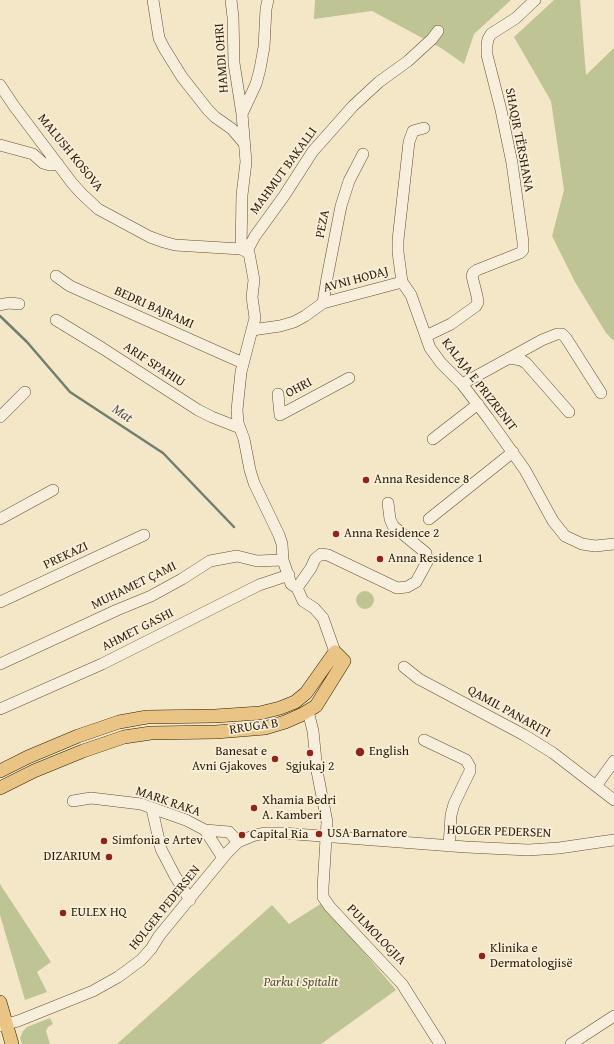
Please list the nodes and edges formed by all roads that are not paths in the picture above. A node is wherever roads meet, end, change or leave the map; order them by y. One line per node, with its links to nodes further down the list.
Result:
1 (153, 0): 9 (street)
2 (231, 0): 7 (street, HAMDI OHRI)
3 (268, 0): 7 (street)
4 (535, 0): 21 (street, SHAQIR TËRSHANA)
5 (438, 31): 13 (street, MAHMUT BAKALLI)
6 (0, 85): 12 (street, MALUSH KOSOVA)
7 (242, 114): 9 (street, HAMDI OHRI)
8 (424, 128): 15 (street, KALAJA E PRIZRENIT)
9 (243, 142): 13 (street, HAMDI OHRI)
10 (0, 145): 12 (street)
11 (363, 154): 16 (street, PEZA)
12 (58, 164): 13 (street, MALUSH KOSOVA)
13 (244, 250): 20 (street)
14 (56, 276): 23 (street, BEDRI BAJRAMI)
15 (402, 282): 16 (street, AVNI HODAJ); 21 (street, KALAJA E PRIZRENIT)
16 (323, 303): 20 (street, AVNI HODAJ)
17 (20, 304): 18 (street)
18 (0, 305)
19 (56, 320): 32 (street, ARIF SPAHIU)
20 (252, 330): 23 (street)
21 (426, 336): 25 (street, KALAJA E PRIZRENIT)
22 (509, 358): 25 (street); 27 (street); 30 (street)
23 (243, 363): 32 (street)
24 (349, 378): 28 (street, OHRI)
25 (462, 384): 29 (street, KALAJA E PRIZRENIT)
26 (25, 392): 31 (street)
27 (601, 393)
28 (278, 394)
29 (478, 404): 33 (street); 34 (street, KALAJA E PRIZRENIT)
30 (569, 412)
31 (0, 417)
32 (240, 428): 41 (street)
33 (432, 439)
34 (512, 452): 38 (street); 40 (street, KALAJA E PRIZRENIT)
35 (53, 490): 37 (street)
36 (388, 503): 43 (street)
37 (0, 519)
38 (429, 519)
39 (144, 535): 44 (street, PREKAZI)
40 (614, 544)
41 (283, 560): 42 (street); 46 (street, MUHAMET ÇAMI)
42 (289, 575): 43 (street); 48 (street, AHMET GASHI)
43 (297, 588): 45 (street)
44 (0, 602)
45 (335, 652): 49 (main road, RRUGA B); 52 (main road, RRUGA B)
46 (0, 664)
47 (404, 667): 53 (street, QAMIL PANARITI)
48 (0, 709)
49 (308, 711): 54 (main road, RRUGA B); 59 (street)
50 (424, 740): 62 (street)
51 (614, 761): 53 (street)
52 (0, 771)
53 (596, 786): 55 (street, QAMIL PANARITI)
54 (0, 788)
55 (614, 800)
56 (73, 801): 57 (street, MARK RAKA)
57 (152, 809): 58 (street, MARK RAKA); 64 (street)
58 (206, 830): 61 (street, MARK RAKA); 63 (street, MARK RAKA)
59 (327, 836): 61 (street, HOLGER PEDERSEN); 62 (street, HOLGER PEDERSEN); 69 (street, PULMOLOGJIA)
60 (614, 840): 62 (street, HOLGER PEDERSEN)
61 (238, 842): 63 (street, HOLGER PEDERSEN)
62 (449, 846)
63 (223, 858): 64 (street, HOLGER PEDERSEN)
64 (190, 900): 67 (street, HOLGER PEDERSEN)
65 (0, 1002): 67 (main road)
66 (614, 1016): 70 (street)
67 (3, 1025): 68 (main road)
68 (12, 1044)
69 (440, 1044)
70 (571, 1044)

